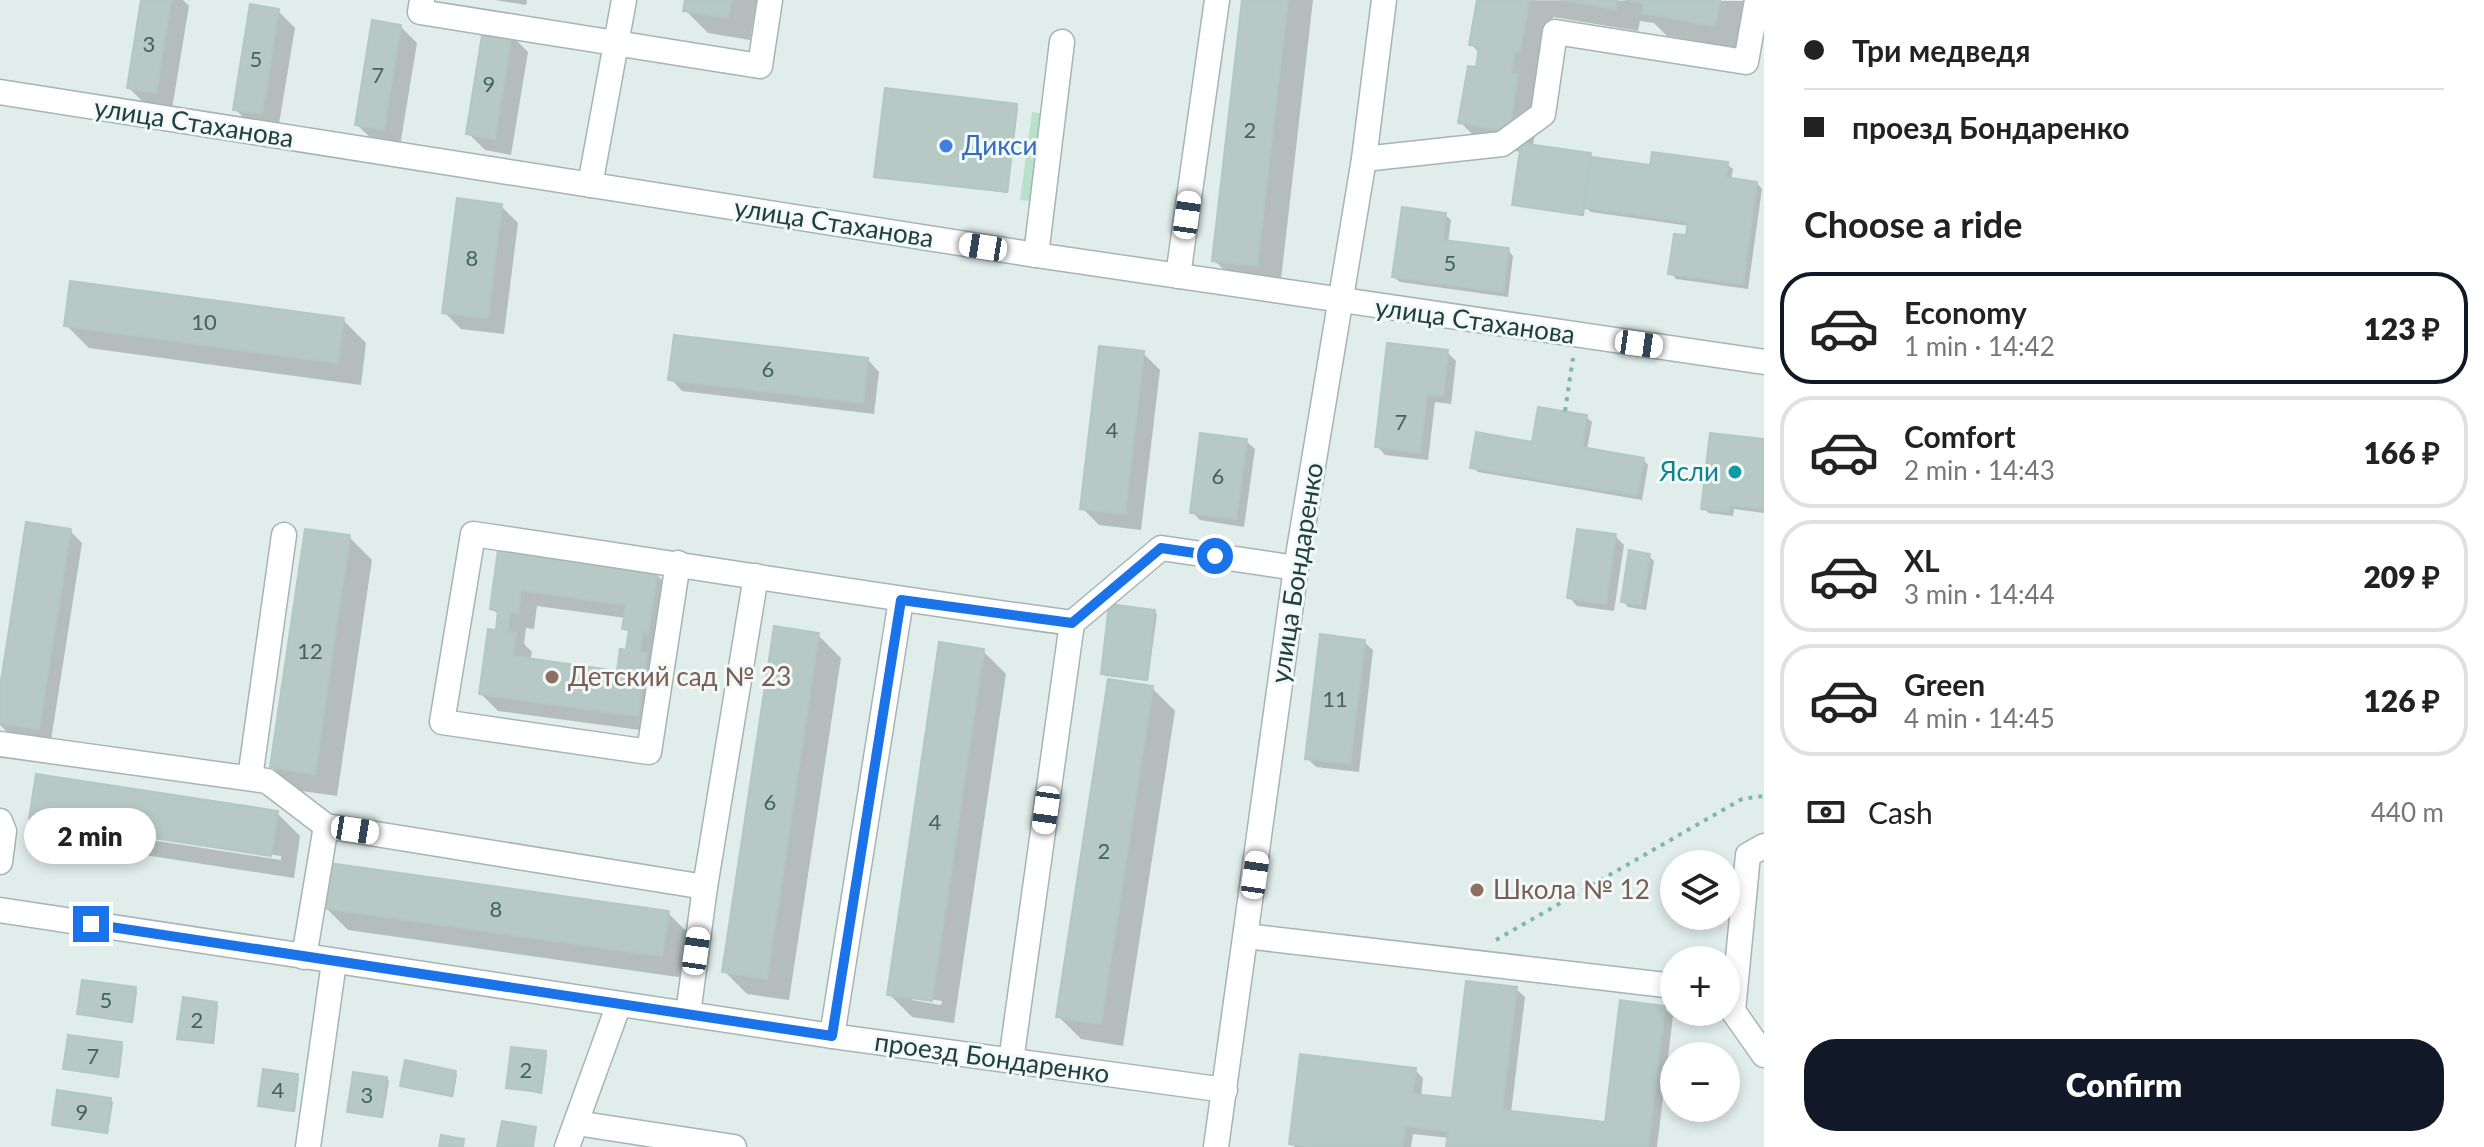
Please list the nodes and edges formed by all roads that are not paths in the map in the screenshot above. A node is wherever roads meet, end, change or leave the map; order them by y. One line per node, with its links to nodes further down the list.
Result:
1 (422, 0): 8 (street)
2 (624, 0): 8 (street)
3 (770, 0): 8 (street)
4 (1217, 0): 13 (street)
5 (1384, 0): 10 (street, улица Бондаренко)
6 (1757, 0): 10 (street)
7 (1062, 42): 12 (street)
8 (617, 43): 11 (street)
9 (0, 92): 11 (street, улица Стаханова)
10 (1364, 159): 14 (street, улица Бондаренко)
11 (590, 185): 12 (street, улица Стаханова)
12 (1036, 255): 13 (street, улица Стаханова)
13 (1178, 276): 14 (street, улица Стаханова)
14 (1341, 301): 15 (street, улица Стаханова); 18 (street, улица Бондаренко)
15 (1764, 362)
16 (284, 535): 23 (street)
17 (678, 563): 17 (street); 19 (street)
18 (1296, 568): 21 (street); 30 (street, улица Бондаренко)
19 (756, 576): 20 (street); 28 (street)
20 (901, 600): 21 (street); 36 (street)
21 (1072, 623): 38 (street)
22 (0, 744): 23 (street)
23 (250, 778): 25 (street)
24 (0, 821): 27 (street)
25 (326, 826): 28 (street); 31 (street)
26 (1764, 846): 37 (street)
27 (0, 862)
28 (705, 887): 35 (street)
29 (0, 910): 31 (street, проезд Бондаренко)
30 (1246, 936): 33 (street); 39 (street, улица Бондаренко)
31 (304, 957): 32 (street, проезд Бондаренко)
32 (334, 962): 34 (street, проезд Бондаренко); 41 (street)
33 (1660, 984)
34 (619, 1004): 35 (street, проезд Бондаренко); 40 (street)
35 (688, 1014): 36 (street, проезд Бондаренко)
36 (832, 1036): 38 (street, проезд Бондаренко)
37 (1764, 1055)
38 (1011, 1061): 39 (street, проезд Бондаренко)
39 (1225, 1090): 44 (street, улица Бондаренко)
40 (576, 1123): 42 (street); 43 (street)
41 (308, 1147)
42 (567, 1147)
43 (734, 1147)
44 (1216, 1147)

